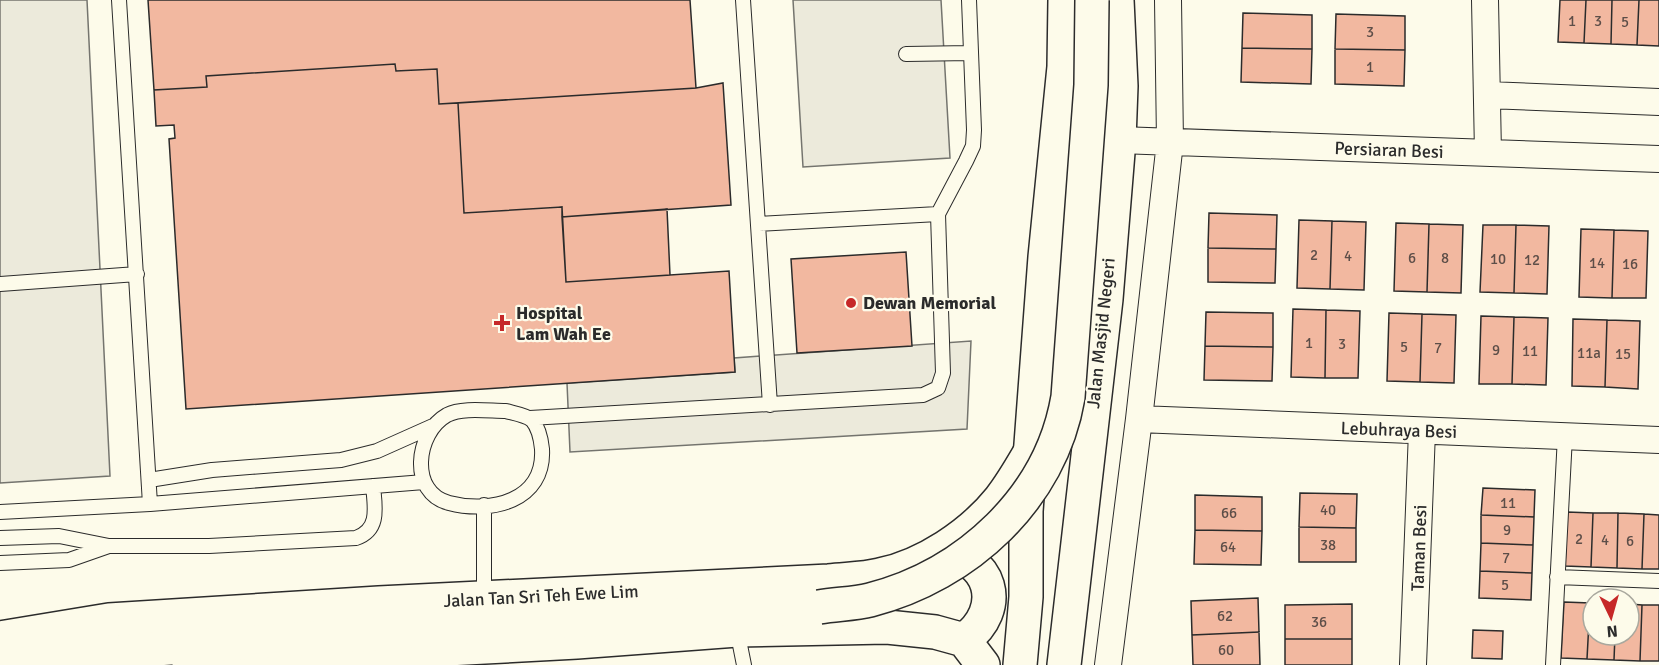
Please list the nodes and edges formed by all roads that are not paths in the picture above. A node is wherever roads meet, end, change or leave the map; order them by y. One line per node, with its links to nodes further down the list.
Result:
1 (119, 0): 19 (lane)
2 (743, 0): 18 (lane)
3 (969, 0): 9 (lane)
4 (1065, 0): 28 (main road)
5 (1092, 0): 44 (main road, bridge)
6 (1117, 0): 13 (main road, Jalan Masjid Negeri)
7 (1168, 0): 14 (street)
8 (1485, 0): 11 (street)
9 (970, 52): 10 (lane); 17 (lane)
10 (906, 54)
11 (1487, 95): 12 (street); 15 (street)
12 (1659, 102)
13 (1119, 140): 14 (street, Persiaran Besi); 48 (main road, Jalan Masjid Negeri)
14 (1170, 142): 15 (street, Persiaran Besi); 23 (street)
15 (1488, 153): 16 (street, Persiaran Besi)
16 (1659, 159)
17 (938, 214): 18 (lane); 21 (lane)
18 (759, 224): 21 (lane)
19 (137, 274): 20 (lane); 29 (lane)
20 (0, 284)
21 (770, 405): 22 (lane)
22 (530, 418): 24 (lane); 33 (lane)
23 (1139, 419): 25 (street, Lebuhraya Besi); 49 (street)
24 (436, 424): 29 (lane); 30 (lane)
25 (1422, 431): 26 (street, Lebuhraya Besi); 50 (street, Taman Besi)
26 (1565, 436): 27 (street, Lebuhraya Besi); 39 (lane)
27 (1659, 440)
28 (1032, 449): 37 (main road, Jalan Tan Sri Teh Ewe Lim); 47 (main road)
29 (149, 480): 32 (lane)
30 (424, 482): 31 (lane); 33 (lane)
31 (374, 486): 32 (lane); 36 (lane)
32 (150, 504): 34 (lane)
33 (484, 505): 41 (lane)
34 (0, 512)
35 (0, 538): 36 (lane)
36 (109, 546): 38 (lane)
37 (936, 552): 41 (main road, Jalan Tan Sri Teh Ewe Lim); 43 (main road)
38 (0, 563)
39 (1557, 578): 40 (lane); 51 (lane)
40 (1659, 580)
41 (484, 599): 44 (main road, Jalan Tan Sri Teh Ewe Lim)
42 (737, 630): 43 (main road); 45 (main road); 46 (lane)
43 (973, 653)
44 (11, 655)
45 (148, 665)
46 (744, 665)
47 (1020, 665)
48 (1064, 665)
49 (1108, 665)
50 (1413, 665)
51 (1553, 665)

